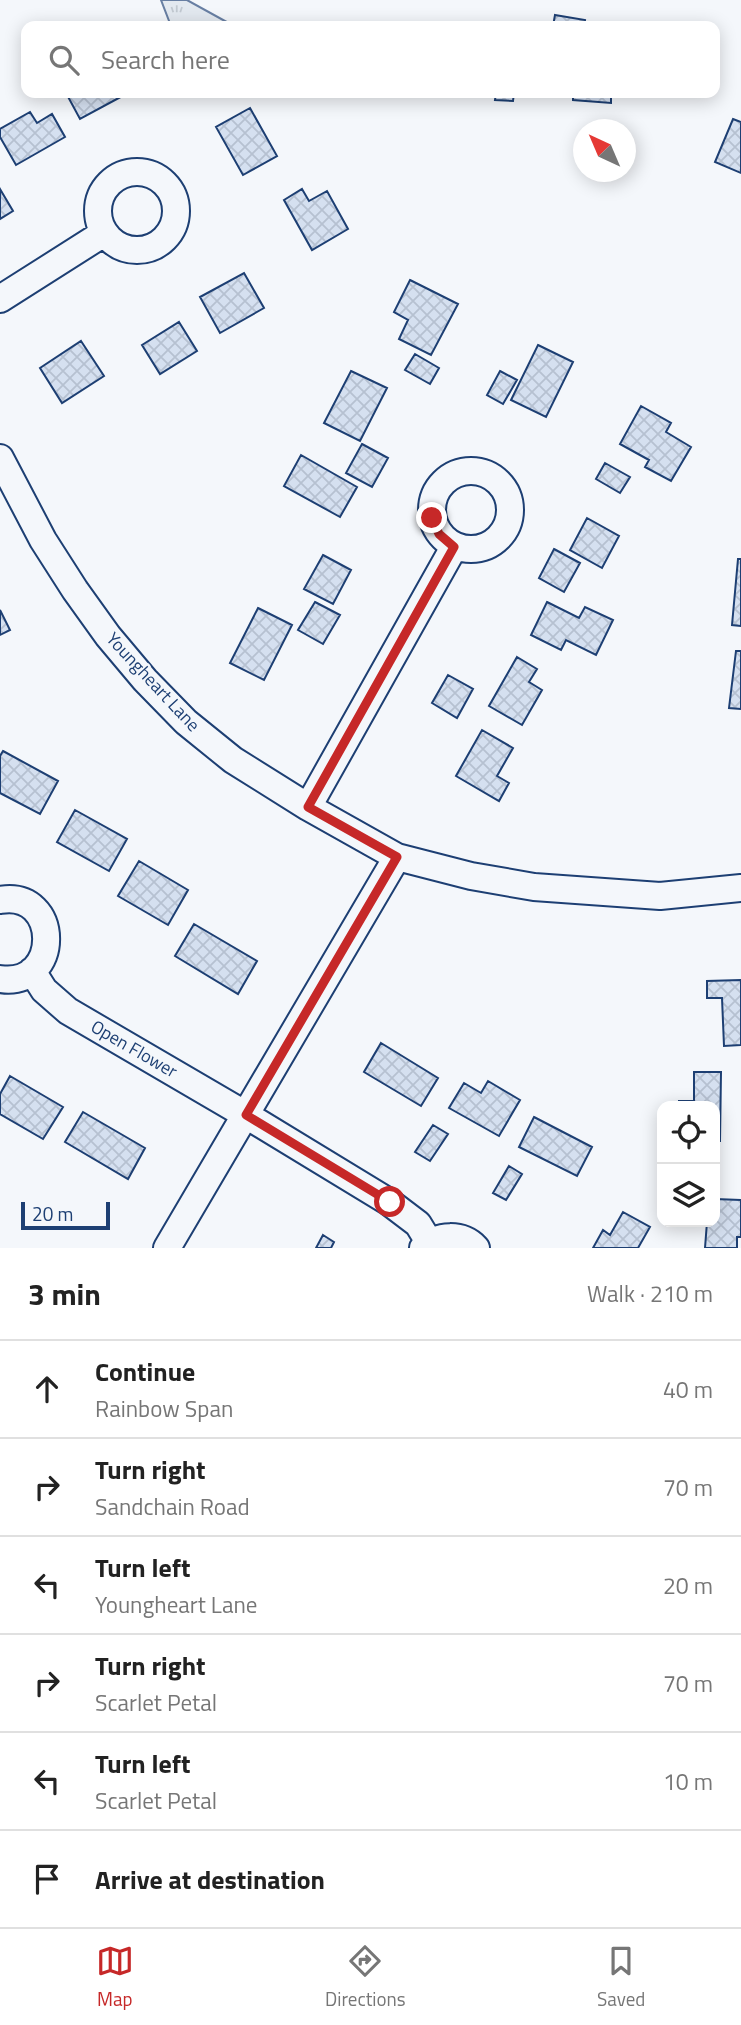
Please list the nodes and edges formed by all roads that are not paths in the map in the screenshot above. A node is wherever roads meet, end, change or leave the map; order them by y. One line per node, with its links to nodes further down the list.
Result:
1 (104, 233): 2 (street)
2 (0, 299)
3 (1, 463): 5 (street, Youngheart Lane)
4 (454, 547): 5 (street)
5 (308, 807): 6 (street, Youngheart Lane)
6 (397, 857): 7 (street, Youngheart Lane); 11 (street)
7 (741, 888)
8 (0, 900): 9 (street)
9 (32, 971): 10 (street); 11 (street, Open Flower)
10 (0, 979)
11 (246, 1115): 12 (street, Open Flower); 13 (street)
12 (426, 1245): 14 (street)
13 (167, 1248)
14 (476, 1248)

